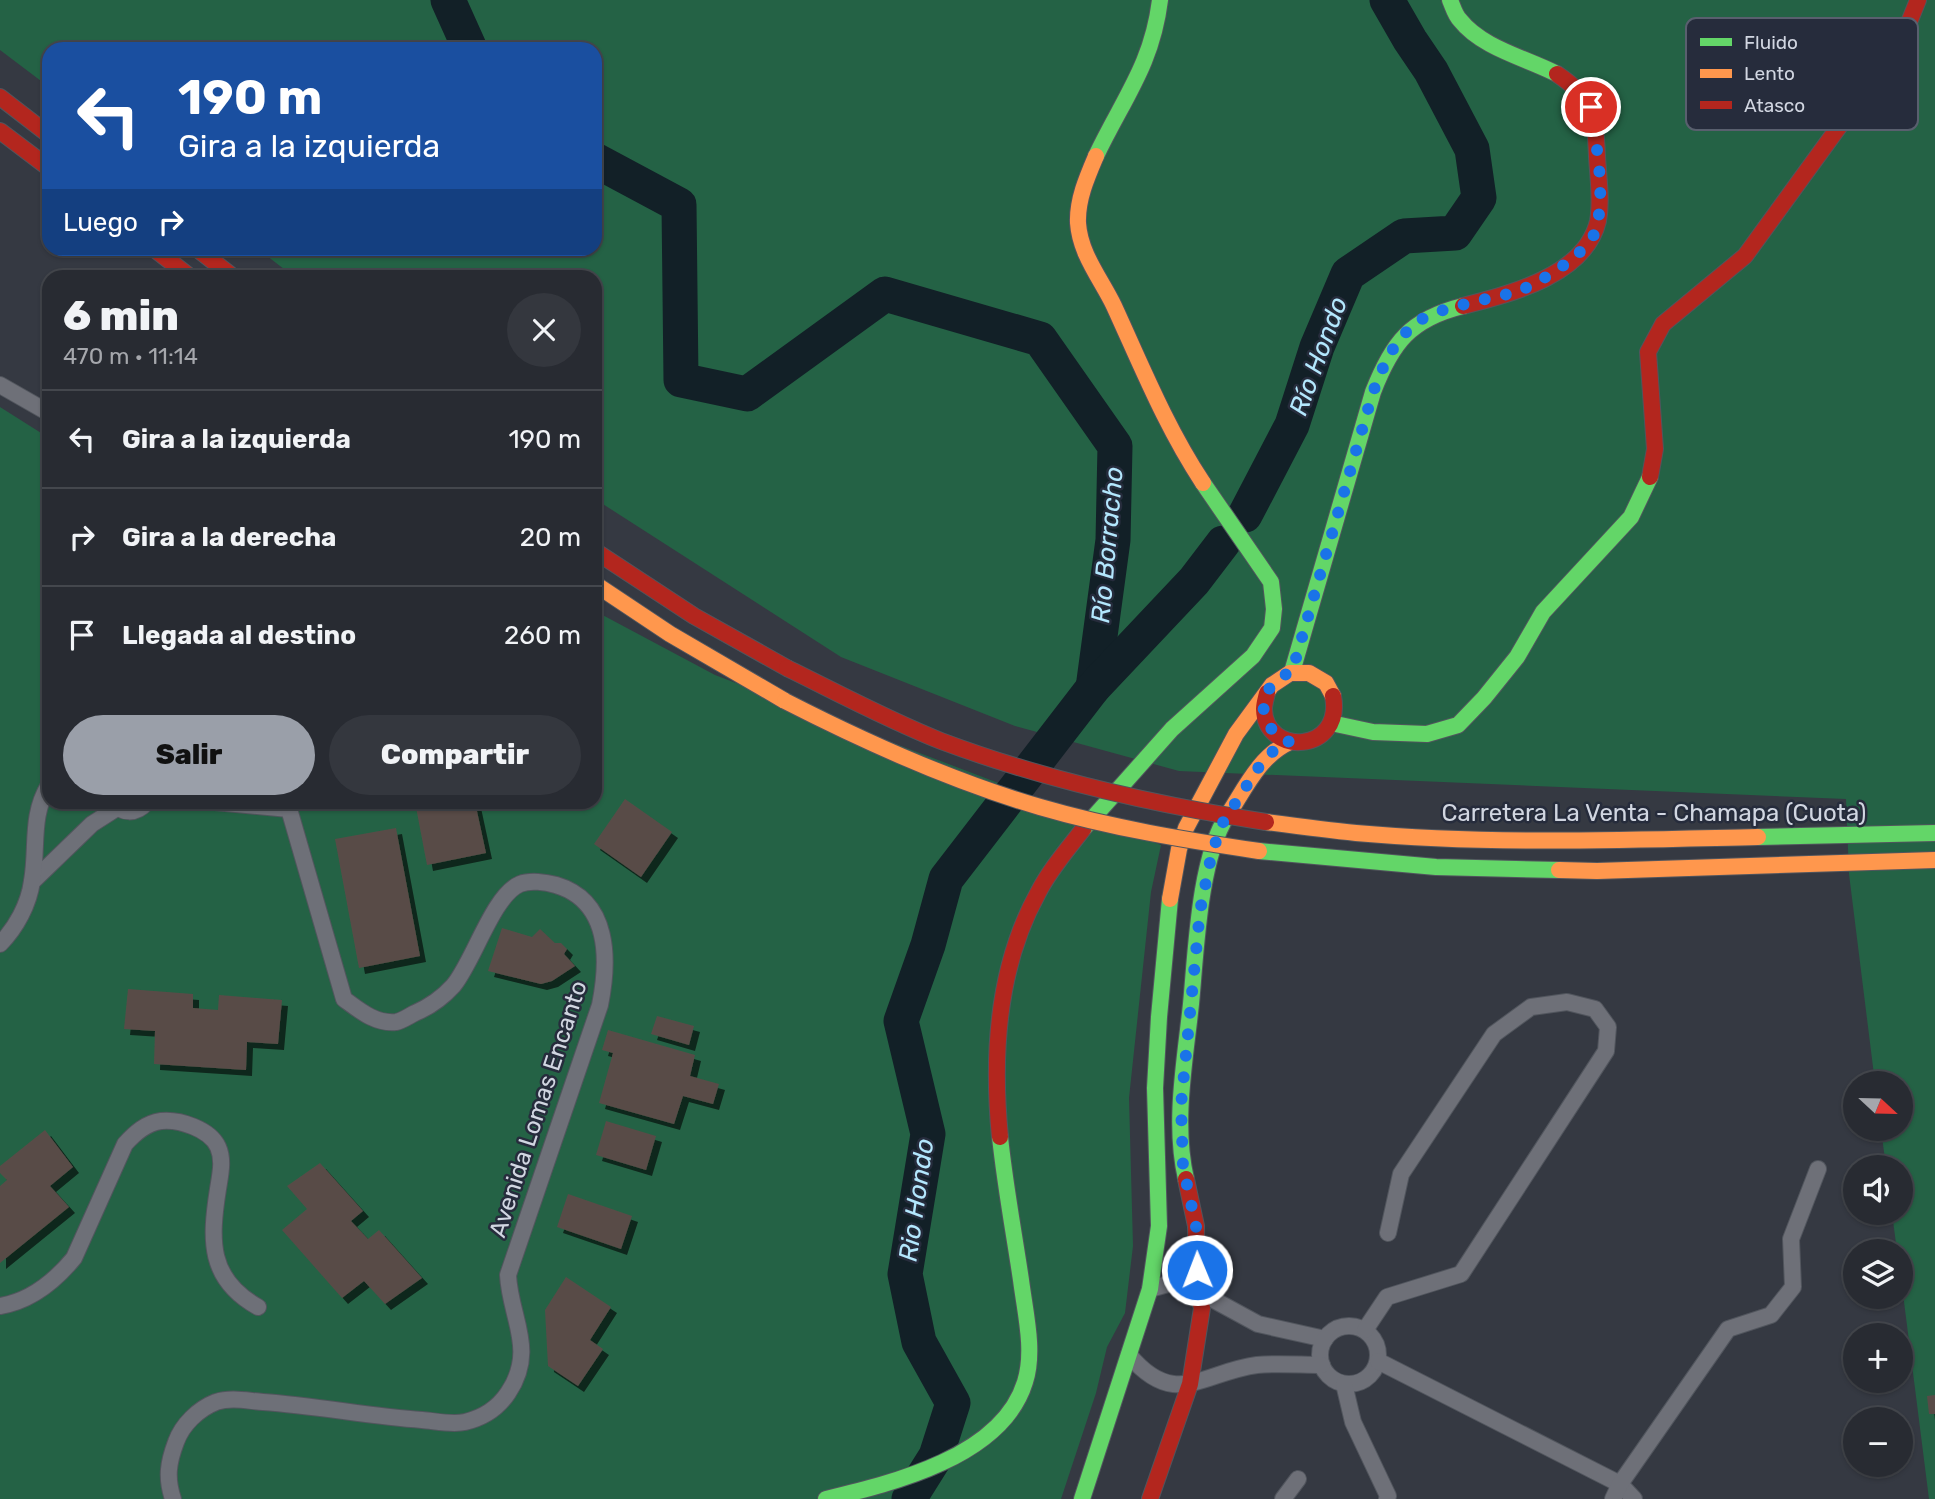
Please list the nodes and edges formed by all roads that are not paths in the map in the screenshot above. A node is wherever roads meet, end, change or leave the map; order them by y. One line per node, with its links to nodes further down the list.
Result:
1 (1160, 0): 47 (main road)
2 (1450, 0): 18 (main road)
3 (1918, 0): 4 (main road)
4 (1911, 18)
5 (0, 97): 6 (main road)
6 (42, 130)
7 (1837, 130): 20 (main road)
8 (0, 131): 9 (main road)
9 (42, 163)
10 (163, 256): 12 (main road)
11 (206, 256): 13 (main road)
12 (181, 270)
13 (224, 270)
14 (0, 385): 15 (street)
15 (42, 409)
16 (602, 556): 27 (main road, Carretera La Venta - Chamapa (Cuota), bridge)
17 (602, 589): 28 (main road, Carretera La Venta - Chamapa (Cuota), bridge)
18 (1292, 672): 19 (main road); 20 (main road)
19 (1267, 693): 21 (main road); 33 (main road)
20 (1331, 723): 21 (main road)
21 (1290, 742): 34 (main road)
22 (42, 799): 29 (street)
23 (109, 809): 29 (street)
24 (121, 809): 25 (street)
25 (139, 809)
26 (291, 809): 46 (street, Avenida Lomas Encanto)
27 (1935, 833)
28 (1935, 860)
29 (32, 882): 30 (street)
30 (0, 944)
31 (1818, 1169): 45 (street)
32 (1388, 1233): 37 (street)
33 (1150, 1289): 34 (street); 39 (main road)
34 (1197, 1292): 38 (street); 42 (main road)
35 (0, 1306): 36 (street)
36 (258, 1307)
37 (1365, 1330): 38 (street); 40 (street)
38 (1325, 1339): 41 (street)
39 (1129, 1355): 42 (street); 48 (main road)
40 (1378, 1361): 43 (street); 45 (street)
41 (1322, 1365): 42 (street); 43 (street)
42 (1190, 1384): 49 (main road)
43 (1344, 1384): 51 (street)
44 (1298, 1479): 50 (street)
45 (1620, 1484): 52 (street); 53 (street)
46 (173, 1499)
47 (827, 1499)
48 (1082, 1499)
49 (1150, 1499)
50 (1283, 1499)
51 (1387, 1499)
52 (1613, 1499)
53 (1634, 1499)

